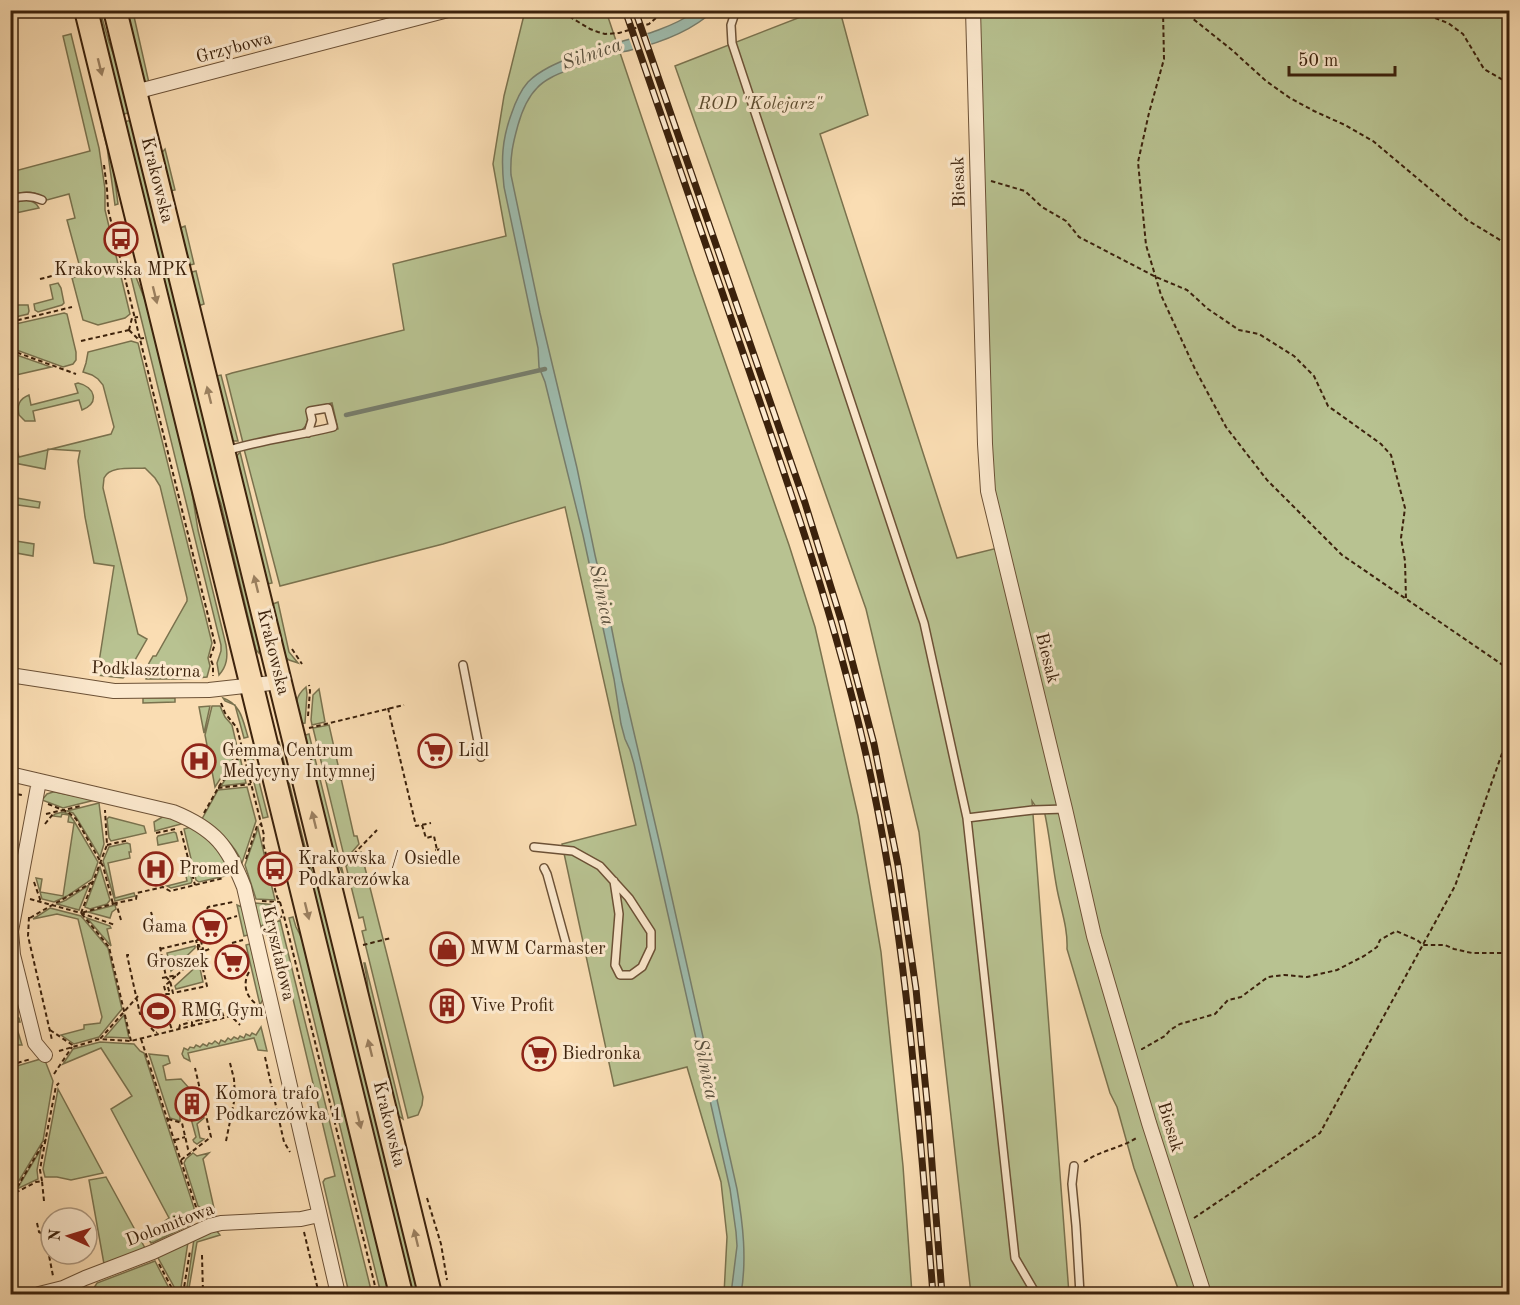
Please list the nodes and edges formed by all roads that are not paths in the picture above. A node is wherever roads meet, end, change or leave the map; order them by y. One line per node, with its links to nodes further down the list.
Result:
1 (86, 10): 14 (main road, Krakowska, one-way to 14)
2 (115, 10): 6 (main road, Krakowska)
3 (448, 10): 6 (street, Grzybowa)
4 (736, 10): 19 (lane)
5 (973, 10): 18 (street, Biesak)
6 (135, 92): 10 (main road, Krakowska, one-way to 6)
7 (10, 200): 8 (lane)
8 (42, 200)
9 (308, 433): 10 (lane)
10 (223, 452): 13 (main road, Krakowska, one-way to 10)
11 (463, 665): 15 (lane)
12 (10, 675): 14 (street, Podklasztorna)
13 (280, 682): 14 (street, Podklasztorna); 31 (main road, Krakowska, one-way to 13)
14 (251, 685): 30 (main road, Krakowska, one-way to 30)
15 (481, 757)
16 (10, 774): 17 (street, Kryształowa)
17 (39, 781): 23 (street); 27 (street, Kryształowa)
18 (1065, 809): 19 (lane); 34 (street, Biesak)
19 (967, 818): 32 (lane)
20 (534, 847): 22 (lane)
21 (544, 868): 24 (lane)
22 (614, 881): 22 (lane)
23 (11, 931): 25 (street)
24 (567, 947)
25 (50, 1053)
26 (1073, 1169): 33 (lane)
27 (319, 1215): 28 (street, Dolomitowa); 29 (street, Kryształowa)
28 (39, 1294)
29 (338, 1294)
30 (401, 1294)
31 (430, 1294)
32 (1036, 1294)
33 (1080, 1294)
34 (1204, 1294)

